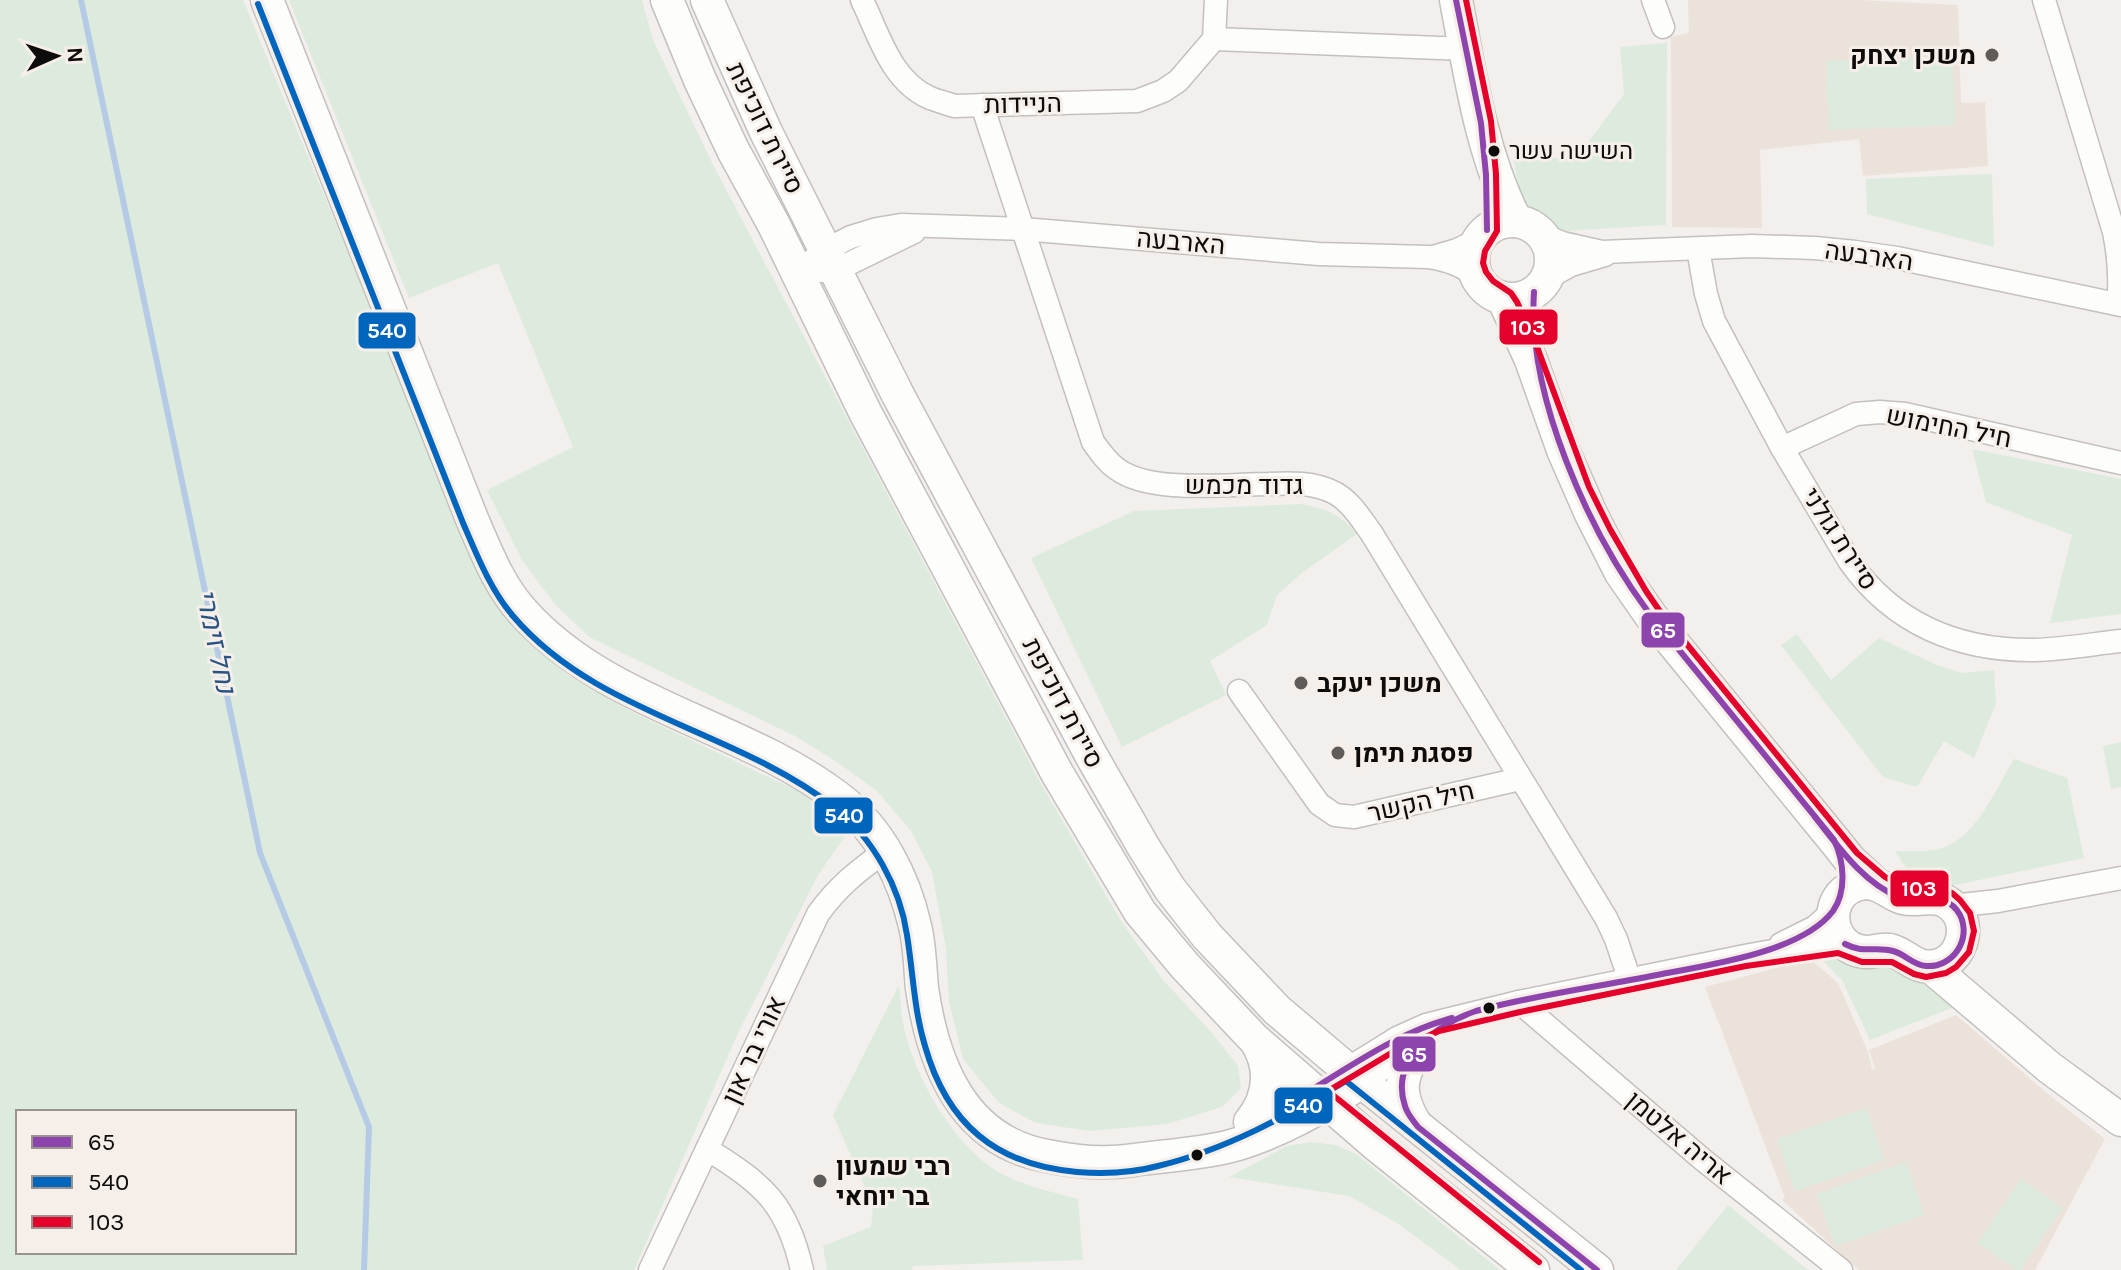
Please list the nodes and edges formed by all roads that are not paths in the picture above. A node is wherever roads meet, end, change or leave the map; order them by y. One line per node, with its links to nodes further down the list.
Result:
1 (267, 0): 30 (street)
2 (667, 0): 19 (street, סיירת דוכיפת)
3 (707, 0): 18 (street, סיירת דוכיפת)
4 (862, 0): 12 (street, הניידות)
5 (1216, 0): 10 (street)
6 (1456, 0): 11 (street)
7 (1653, 0): 9 (street)
8 (2044, 0): 22 (street)
9 (1663, 27)
10 (1214, 39): 11 (street); 12 (street, הניידות)
11 (1465, 49): 14 (street)
12 (982, 105): 13 (street, גדוד מכמש)
13 (1023, 229): 17 (street, הארבעה); 18 (street, הארבעה); 28 (street, גדוד מכמש)
14 (1506, 232): 16 (street, הארבעה); 17 (street, הארבעה); 20 (street); 21 (street)
15 (1698, 249): 16 (street, הארבעה); 22 (street, הארבעה); 24 (street, סיירת גולני)
16 (1614, 253): 20 (street, הארבעה)
17 (1428, 257): 21 (street, הארבעה)
18 (830, 260): 19 (street, הארבעה); 42 (street, סיירת דוכיפת)
19 (797, 273): 40 (street, סיירת דוכיפת)
20 (1541, 285): 21 (street); 23 (street)
21 (1490, 289): 23 (street)
22 (2119, 304)
23 (1545, 399): 29 (street)
24 (1782, 448): 25 (street, חיל החימוש); 26 (street, סיירת גולני)
25 (2121, 463)
26 (2121, 641)
27 (1239, 691): 28 (street, חיל הקשר)
28 (1520, 779): 37 (street, גדוד מכמש)
29 (1834, 840): 32 (street); 33 (street)
30 (885, 851): 47 (street, אורי בר און); 48 (street)
31 (2121, 878): 34 (street)
32 (1876, 884): 33 (street); 34 (street)
33 (1837, 904): 35 (street); 36 (street)
34 (1951, 939): 35 (street); 44 (street)
35 (1845, 944): 36 (street)
36 (1750, 955): 37 (street)
37 (1630, 981): 38 (street)
38 (1519, 1002): 39 (street); 53 (street, אריה אלטמן)
39 (1464, 1015): 41 (street); 42 (street)
40 (1254, 1039): 43 (street, סיירת דוכיפת); 45 (street)
41 (1419, 1045): 42 (street); 46 (street)
42 (1354, 1076): 43 (street); 46 (street, סיירת דוכיפת)
43 (1320, 1097): 45 (street); 48 (street); 51 (street, סיירת דוכיפת)
44 (2121, 1120)
45 (1250, 1122): 48 (street)
46 (1418, 1127): 52 (street, סיירת דוכיפת)
47 (707, 1149): 49 (street, אורי בר און); 50 (street)
48 (1154, 1157)
49 (650, 1270)
50 (802, 1270)
51 (1533, 1270)
52 (1597, 1270)
53 (1841, 1270)

